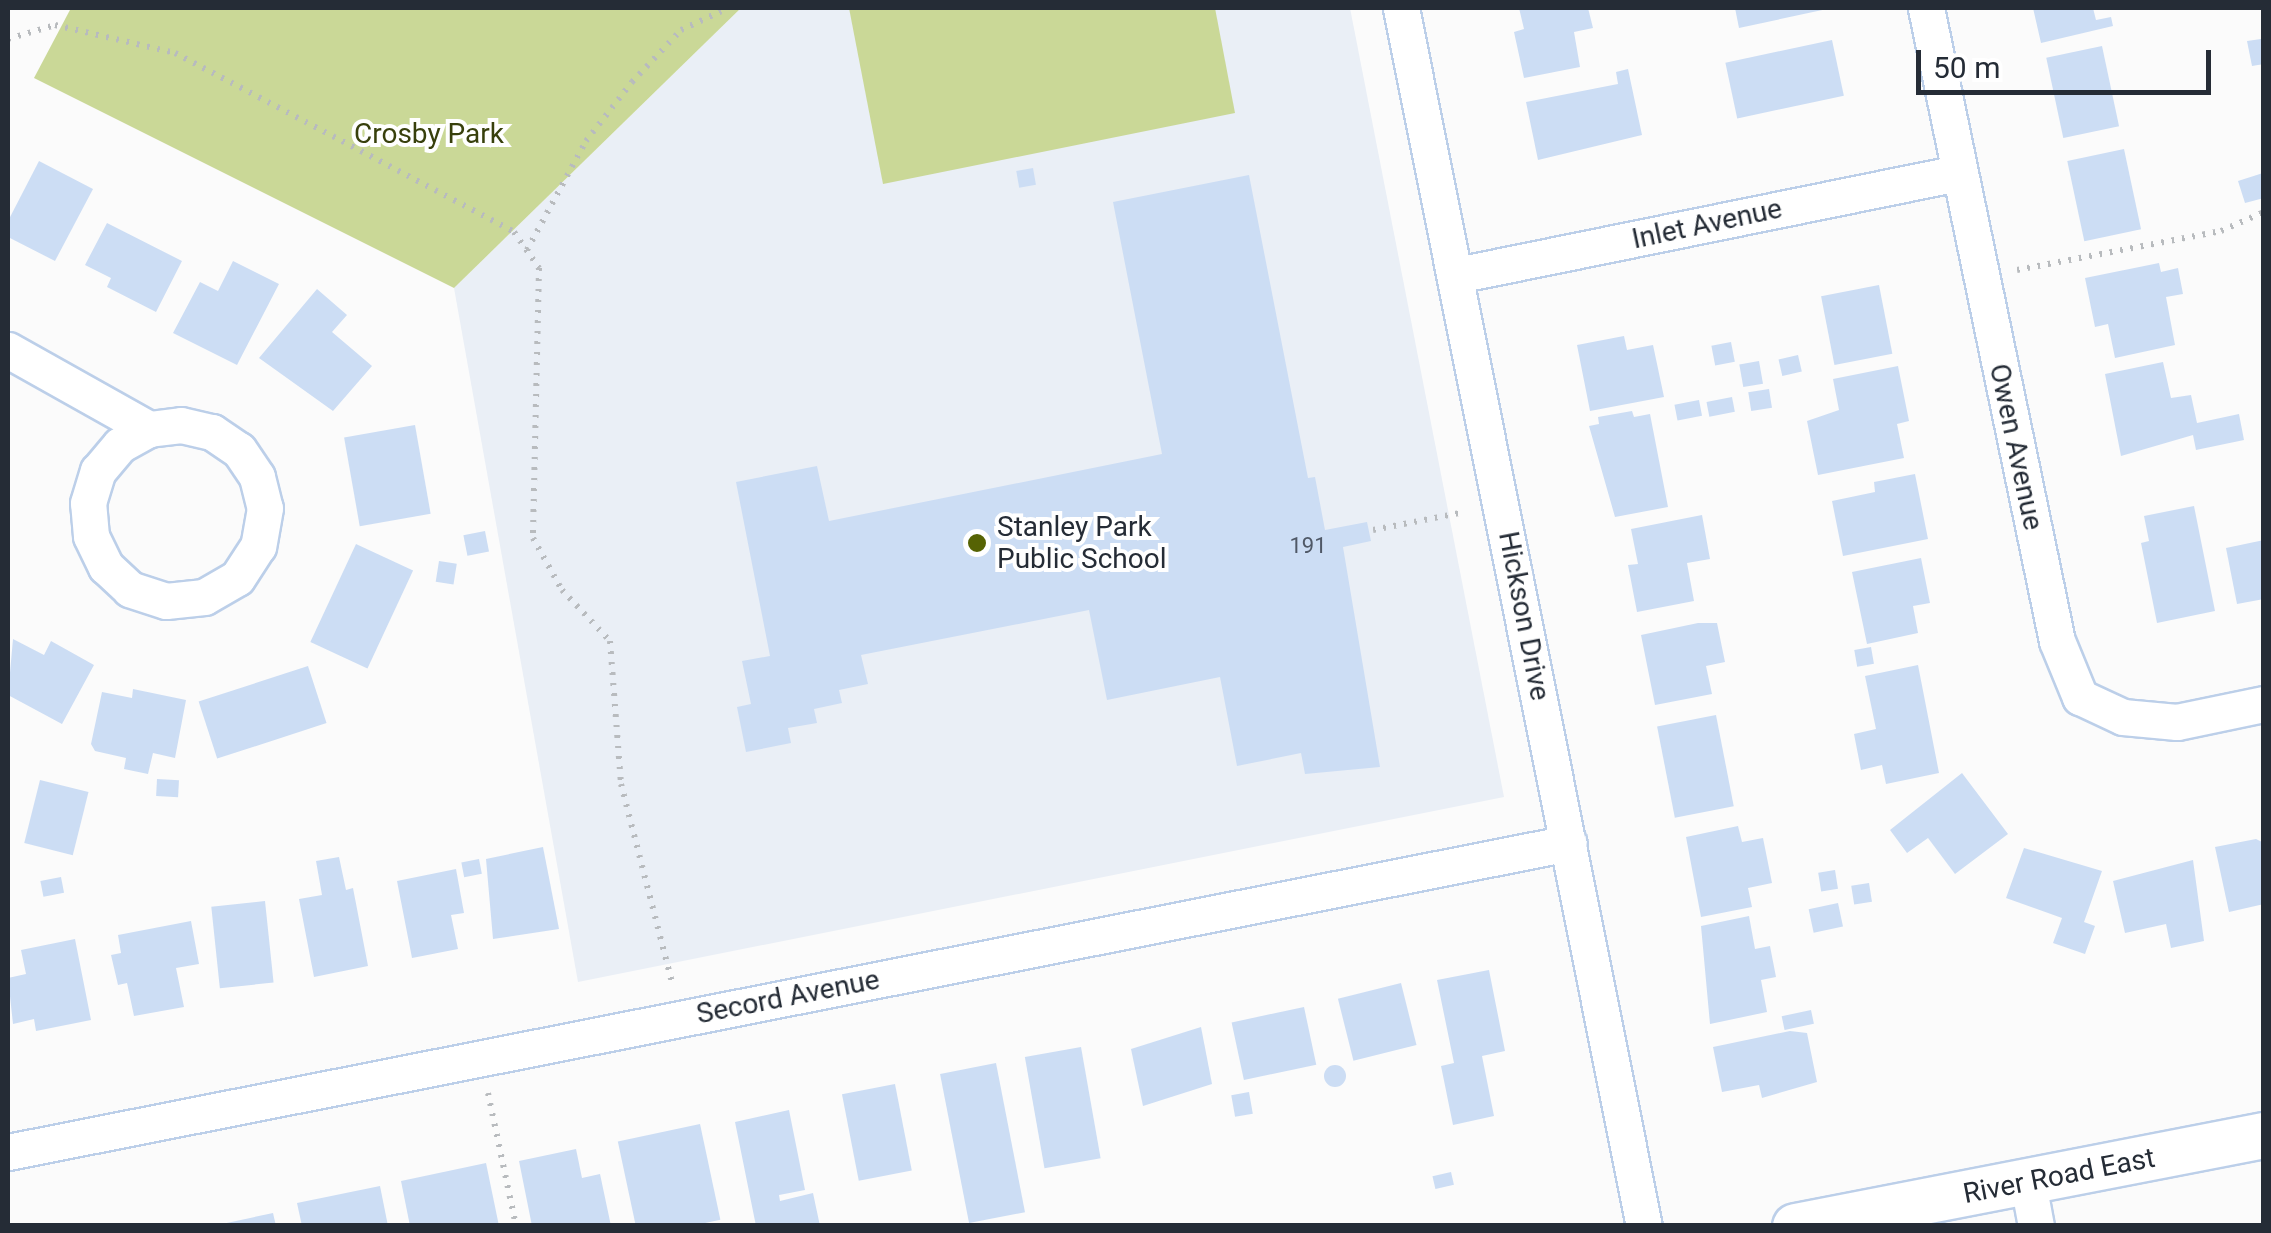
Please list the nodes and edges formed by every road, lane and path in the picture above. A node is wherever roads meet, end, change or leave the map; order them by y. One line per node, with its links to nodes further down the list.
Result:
1 (728, 8): 7 (path)
2 (1402, 8): 8 (street, Hickson Drive)
3 (1926, 8): 5 (street, Owen Avenue)
4 (8, 39): 7 (path)
5 (1958, 173): 8 (street, Inlet Avenue); 9 (street, Owen Avenue)
6 (2264, 212): 9 (path)
7 (527, 250): 16 (path)
8 (1457, 276): 12 (street, Hickson Drive)
9 (1980, 276): 14 (street, Owen Avenue)
10 (8, 350): 11 (street)
11 (149, 429): 11 (street)
12 (1502, 505): 13 (path); 15 (street, Hickson Drive)
13 (1372, 530)
14 (2264, 704)
15 (1569, 843): 16 (street, Secord Avenue); 22 (street, Hickson Drive)
16 (681, 1018): 17 (street, Secord Avenue)
17 (485, 1057): 19 (street, Secord Avenue); 21 (path)
18 (2264, 1136): 20 (street, River Road East)
19 (8, 1152)
20 (2032, 1204): 23 (street, River Road East)
21 (516, 1226)
22 (1644, 1226)
23 (1795, 1226)

